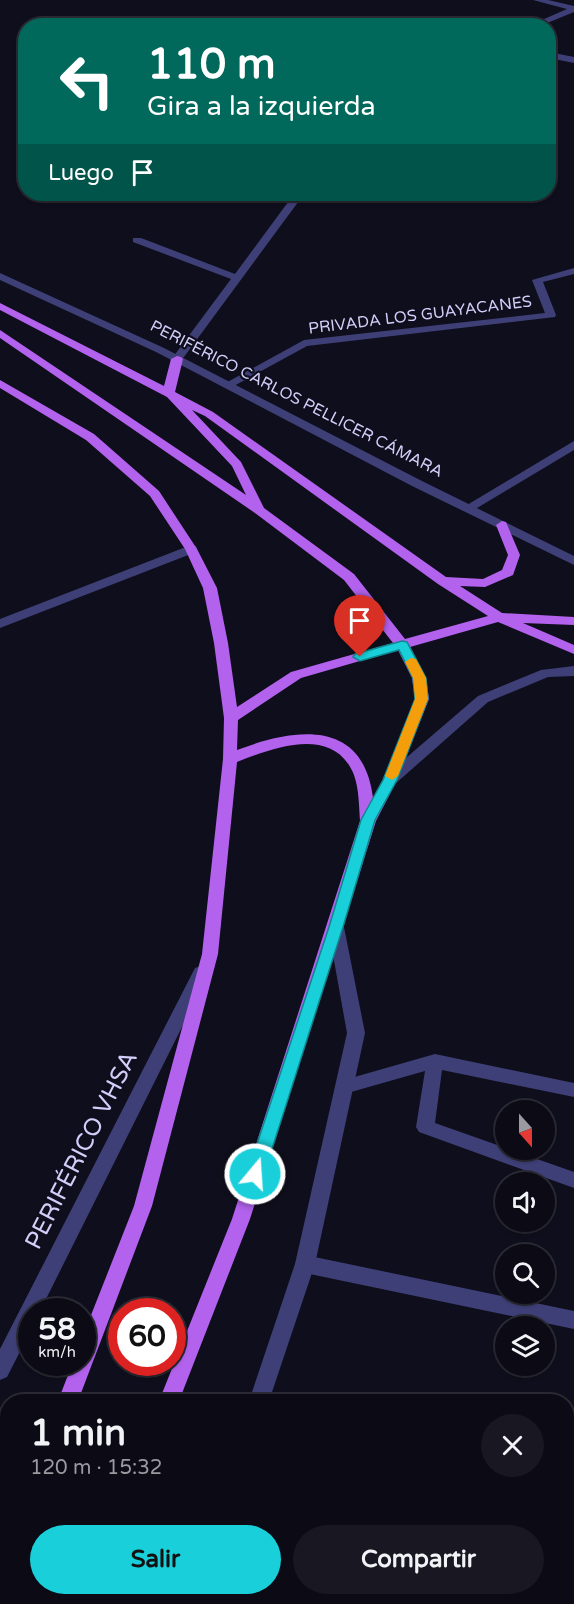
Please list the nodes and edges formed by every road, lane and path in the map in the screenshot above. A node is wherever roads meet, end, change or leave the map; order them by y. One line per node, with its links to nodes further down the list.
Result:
1 (537, 0): 2 (street)
2 (574, 8): 3 (street)
3 (554, 17): 4 (street)
4 (574, 21)
5 (556, 56): 6 (street)
6 (574, 60)
7 (294, 201): 11 (street)
8 (137, 240): 11 (street)
9 (574, 271): 16 (street, PRIVADA LOS GUAYACANES)
10 (0, 276): 14 (street, PERIFÉRICO CARLOS PELLICER CÁMARA)
11 (237, 278): 14 (street)
12 (0, 306): 17 (main road)
13 (0, 333): 20 (main road)
14 (177, 359): 16 (street, PERIFÉRICO CARLOS PELLICER CÁMARA); 17 (main road)
15 (0, 383): 22 (main road)
16 (228, 385): 19 (street, PERIFÉRICO CARLOS PELLICER CÁMARA)
17 (168, 391): 20 (main road); 24 (main road)
18 (574, 445): 19 (street)
19 (468, 508): 21 (street, PERIFÉRICO CARLOS PELLICER CÁMARA)
20 (259, 510): 28 (main road)
21 (502, 525): 23 (street, PERIFÉRICO CARLOS PELLICER CÁMARA); 24 (main road)
22 (191, 549): 27 (street); 31 (main road)
23 (574, 561)
24 (443, 581): 25 (main road)
25 (499, 617): 26 (main road); 28 (main road); 29 (main road)
26 (574, 621)
27 (0, 624)
28 (402, 645): 31 (main road); 33 (main road)
29 (574, 650)
30 (574, 671): 33 (street)
31 (231, 718): 32 (main road)
32 (230, 759): 34 (main road); 36 (main road)
33 (390, 780): 34 (main road)
34 (368, 820): 35 (main road)
35 (336, 927): 38 (street); 45 (main road)
36 (210, 954): 43 (street, PERIFÉRICO VHSA); 44 (main road)
37 (435, 1061): 38 (street); 39 (street); 40 (street)
38 (344, 1087): 41 (street)
39 (574, 1090)
40 (574, 1180)
41 (305, 1264): 42 (street); 46 (street)
42 (574, 1320)
43 (0, 1370)
44 (71, 1394)
45 (172, 1394)
46 (261, 1394)

